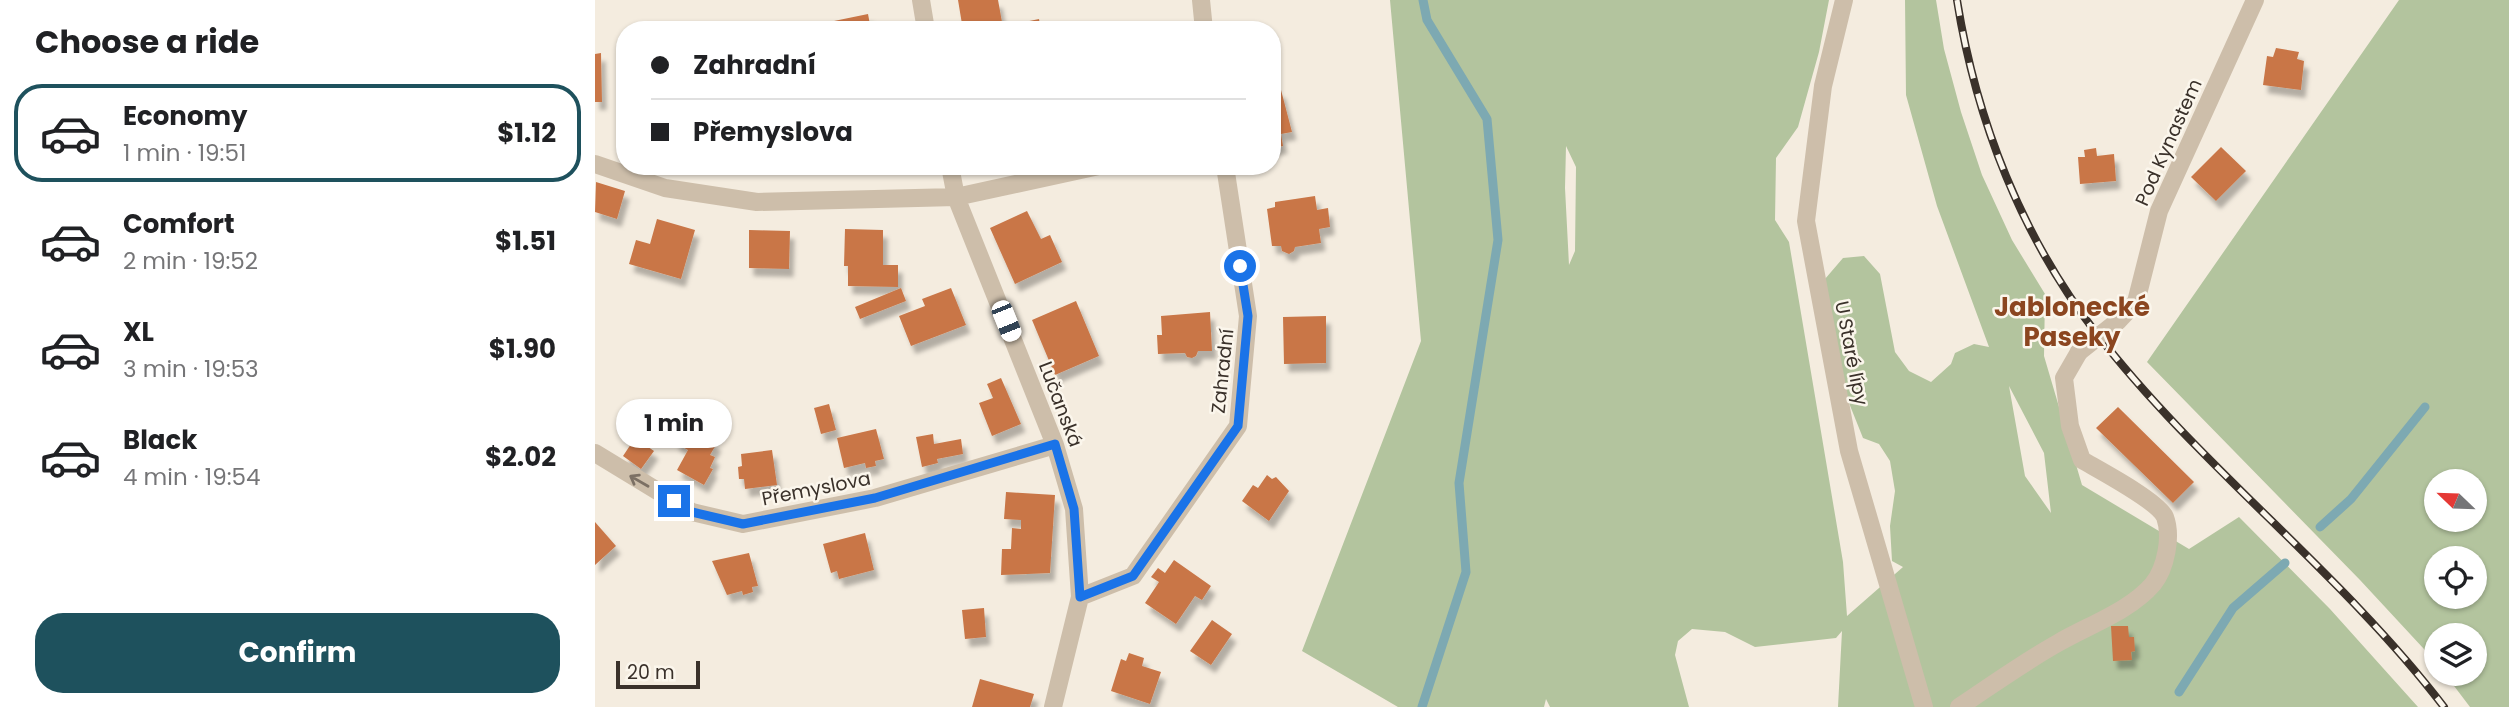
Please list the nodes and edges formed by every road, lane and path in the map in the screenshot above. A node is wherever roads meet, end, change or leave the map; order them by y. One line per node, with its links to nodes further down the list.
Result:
1 (921, 0): 5 (street)
2 (1201, 0): 6 (street)
3 (1844, 0): 18 (street, U Staré lípy)
4 (2255, 0): 19 (street, Pod Kynastem, bridge)
5 (924, 21)
6 (1203, 21)
7 (595, 164): 8 (street)
8 (616, 171)
9 (627, 175): 13 (street)
10 (952, 175): 13 (street, Lučanská)
11 (1057, 175): 13 (street)
12 (1226, 175): 16 (street, Zahradní)
13 (956, 197): 14 (street, Lučanská)
14 (1055, 444): 15 (street, Přemyslova, one-way to 15); 16 (street, Lučanská)
15 (595, 453)
16 (1080, 597): 17 (street, Lučanská)
17 (1053, 707)
18 (1924, 707)
19 (1959, 707)

